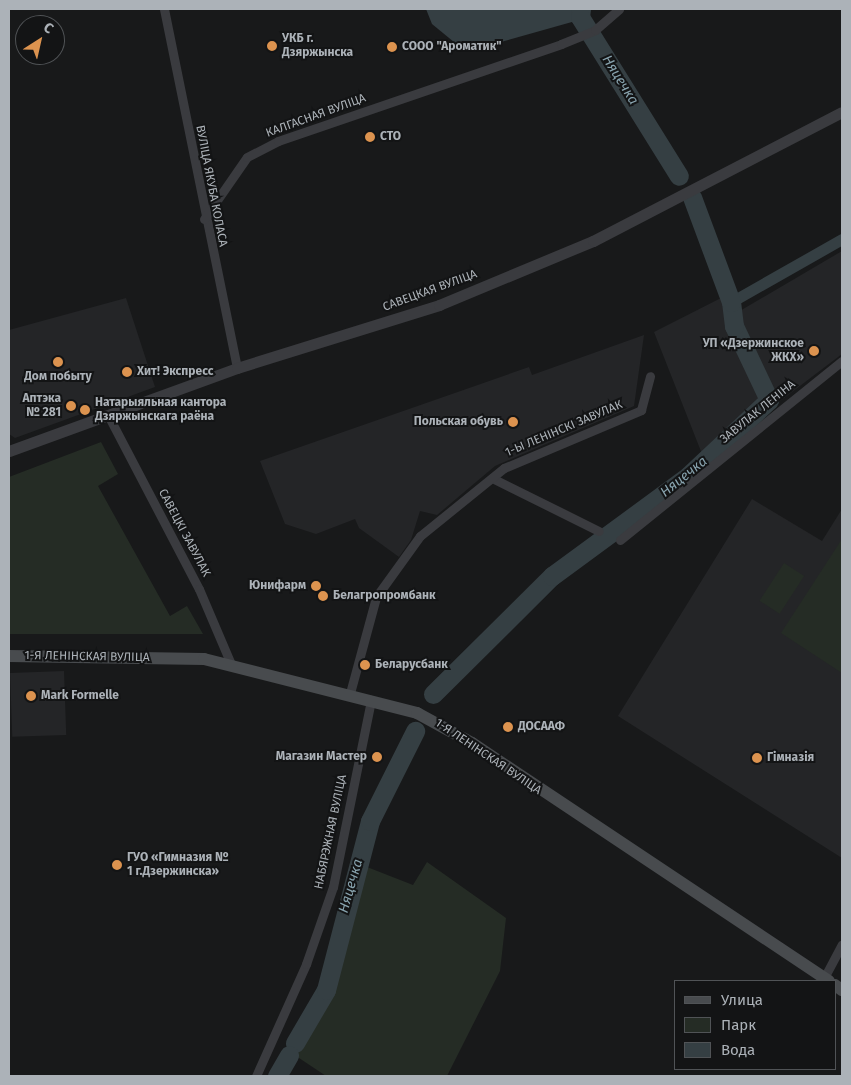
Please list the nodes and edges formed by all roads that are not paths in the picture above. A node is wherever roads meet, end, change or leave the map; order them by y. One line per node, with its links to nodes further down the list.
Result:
1 (164, 9): 4 (street, ВУЛІЦА ЯКУБА КОЛАСА)
2 (619, 9): 4 (street, КАЛГАСНАЯ ВУЛІЦА)
3 (842, 112): 6 (street, САВЕЦКАЯ ВУЛІЦА)
4 (204, 220): 6 (street, ВУЛІЦА ЯКУБА КОЛАСА)
5 (842, 361): 12 (street, ЗАВУЛАК ЛЕНІНА)
6 (237, 368): 8 (street, САВЕЦКАЯ ВУЛІЦА)
7 (650, 376): 10 (street, 1-Ы ЛЕНІНСКІ ЗАВУЛАК)
8 (109, 417): 9 (street, САВЕЦКАЯ ВУЛІЦА); 14 (street, САВЕЦКІ ЗАВУЛАК)
9 (9, 451)
10 (492, 478): 11 (street); 15 (street, 1-Ы ЛЕНІНСКІ ЗАВУЛАК)
11 (599, 531)
12 (620, 540)
13 (9, 656): 14 (main road, 1-Я ЛЕНІНСКАЯ ВУЛІЦА)
14 (230, 664): 15 (main road, 1-Я ЛЕНІНСКАЯ ВУЛІЦА)
15 (350, 693): 16 (main road, 1-Я ЛЕНІНСКАЯ ВУЛІЦА)
16 (371, 700): 18 (main road, 1-Я ЛЕНІНСКАЯ ВУЛІЦА); 20 (street, НАБЯРЭЖНАЯ ВУЛІЦА)
17 (842, 944): 19 (street)
18 (827, 980)
19 (829, 980)
20 (256, 1076)

